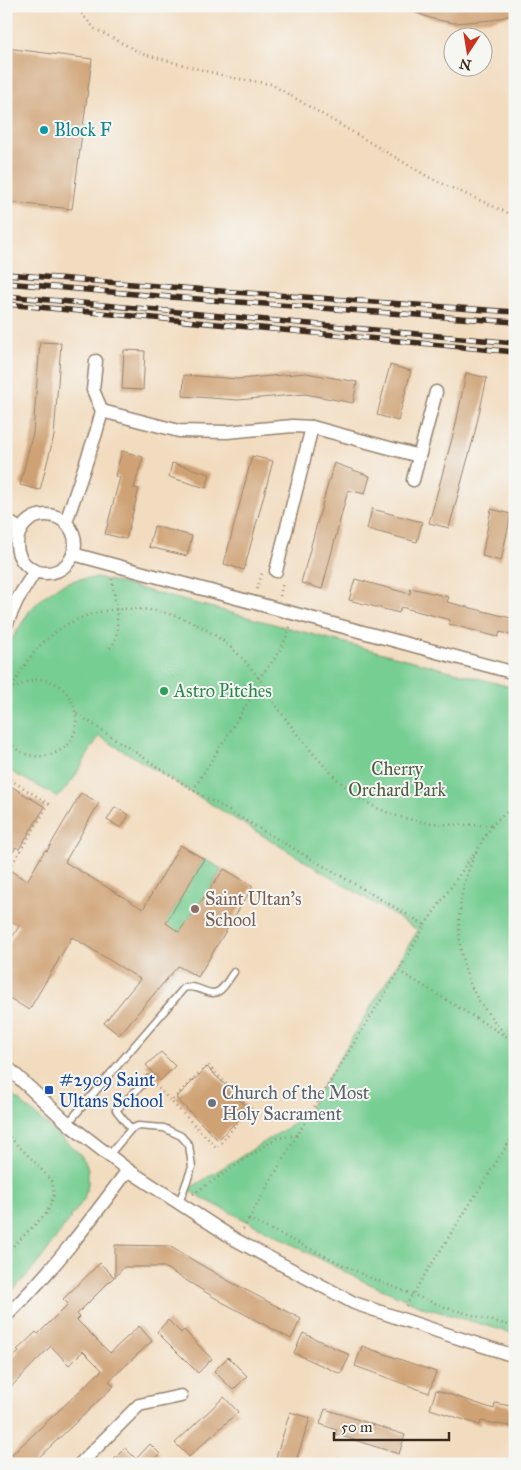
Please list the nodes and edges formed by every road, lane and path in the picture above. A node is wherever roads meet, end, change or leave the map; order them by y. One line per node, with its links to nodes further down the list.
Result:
1 (76, 6): 2 (path)
2 (515, 216)
3 (96, 361): 5 (street)
4 (436, 392): 7 (street)
5 (102, 411): 6 (street); 10 (street)
6 (312, 427): 7 (street); 14 (street)
7 (419, 456): 8 (street)
8 (413, 480)
9 (6, 520): 11 (street)
10 (66, 522): 11 (street); 12 (street)
11 (21, 530): 13 (street)
12 (74, 554): 13 (street); 16 (street)
13 (35, 570): 20 (street)
14 (276, 571): 16 (path); 18 (path)
15 (112, 578): 17 (path)
16 (252, 603): 18 (street)
17 (116, 609): 21 (path); 23 (path); 25 (path)
18 (278, 609): 19 (street)
19 (294, 614): 22 (street); 23 (path)
20 (6, 625)
21 (110, 648)
22 (515, 673)
23 (258, 678): 24 (path)
24 (264, 687): 30 (path); 32 (path)
25 (12, 690): 26 (path); 27 (path)
26 (6, 696)
27 (77, 714): 28 (path); 30 (path)
28 (6, 739)
29 (6, 777): 34 (path)
30 (193, 790): 35 (path)
31 (515, 806): 32 (path)
32 (492, 825): 33 (path)
33 (482, 843): 35 (path); 38 (path)
34 (6, 874)
35 (425, 925): 36 (path)
36 (398, 971): 38 (path); 47 (path)
37 (234, 972): 43 (lane)
38 (506, 1036): 39 (path)
39 (515, 1042)
40 (6, 1066): 43 (street)
41 (148, 1079): 42 (path); 44 (lane)
42 (171, 1101): 42 (path)
43 (69, 1122): 48 (street)
44 (131, 1129): 48 (lane); 50 (lane)
45 (515, 1133): 52 (path)
46 (6, 1134): 51 (path)
47 (297, 1135): 50 (path); 52 (path)
48 (109, 1155): 49 (street)
49 (128, 1170): 50 (street); 53 (street)
50 (178, 1204): 54 (street)
51 (6, 1253)
52 (412, 1295): 54 (path); 55 (path)
53 (6, 1316)
54 (400, 1318): 56 (street)
55 (515, 1327)
56 (515, 1356)
57 (181, 1396): 58 (street)
58 (80, 1464)

